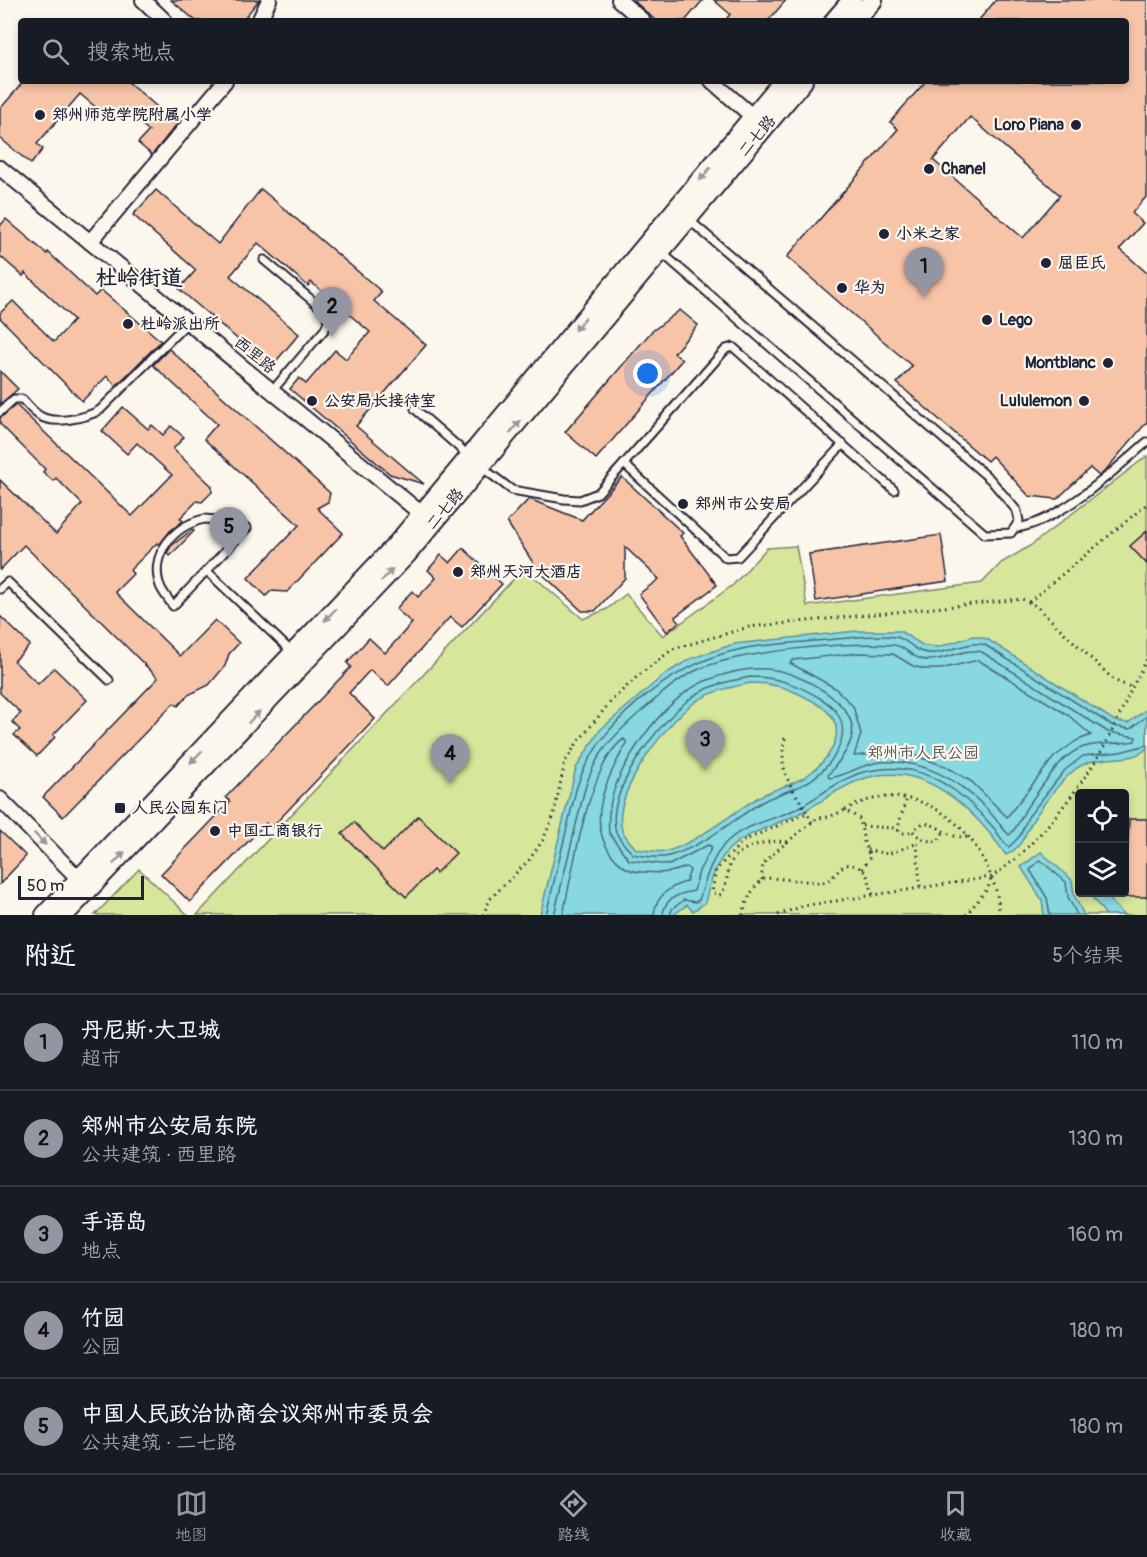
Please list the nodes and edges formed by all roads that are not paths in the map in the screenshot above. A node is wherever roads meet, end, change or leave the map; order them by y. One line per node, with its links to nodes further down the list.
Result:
1 (143, 0): 6 (street)
2 (269, 0): 7 (street)
3 (619, 0): 8 (street)
4 (852, 0): 9 (main road)
5 (873, 0): 10 (main road)
6 (162, 18)
7 (260, 18)
8 (640, 18)
9 (837, 18)
10 (858, 18)
11 (222, 84): 18 (street)
12 (715, 84): 15 (street)
13 (780, 84): 15 (main road, 二七路)
14 (800, 84): 17 (main road, 二七路)
15 (752, 116): 27 (main road, 二七路, one-way to 27)
16 (0, 168): 18 (street, 西里路)
17 (687, 219): 19 (main road, 二七路); 31 (lane)
18 (90, 242): 21 (street, 西里路)
19 (660, 252): 27 (main road, 二七路, one-way to 19); 31 (lane)
20 (264, 260): 22 (lane)
21 (188, 322): 22 (street, 西里路); 24 (lane)
22 (272, 391): 30 (street, 西里路)
23 (415, 409): 27 (lane)
24 (0, 412)
25 (1147, 442): 31 (lane)
26 (843, 444): 28 (lane); 28 (lane); 29 (lane)
27 (475, 462): 28 (lane); 30 (main road, 二七路)
28 (624, 464)
29 (894, 490)
30 (428, 518): 34 (main road, 二七路, one-way to 34); 39 (main road, 二七路, one-way to 30)
31 (1016, 528)
32 (207, 571): 32 (lane); 34 (lane)
33 (0, 589): 35 (lane)
34 (294, 654): 37 (main road, 二七路, one-way to 37)
35 (109, 681)
36 (0, 799): 37 (street, one-way to 37)
37 (79, 879): 38 (main road, 二七路)
38 (45, 915)
39 (64, 915)

